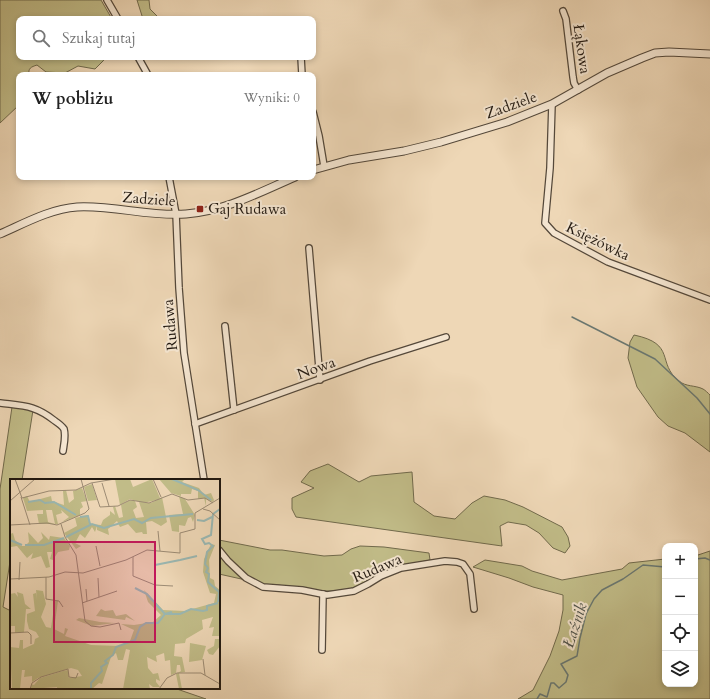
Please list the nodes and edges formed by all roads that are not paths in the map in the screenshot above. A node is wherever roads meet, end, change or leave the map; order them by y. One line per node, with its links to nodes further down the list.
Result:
1 (107, 0): 3 (street)
2 (563, 11): 9 (street, Łąkowa)
3 (116, 16)
4 (710, 54): 9 (street, Zadziele)
5 (140, 60): 7 (street)
6 (301, 60): 8 (street)
7 (146, 72)
8 (302, 72)
9 (578, 90): 10 (street, Zadziele)
10 (552, 104): 12 (street, Zadziele); 19 (street, Księżówka)
11 (316, 124): 12 (street)
12 (324, 166): 13 (street, Zadziele)
13 (316, 169)
14 (170, 180): 16 (street, Rudawa)
15 (288, 180): 16 (street, Zadziele)
16 (176, 214): 17 (street, Zadziele); 25 (street, Rudawa)
17 (0, 234)
18 (309, 248): 22 (street)
19 (710, 300)
20 (226, 326): 24 (street)
21 (446, 337): 22 (street, Nowa)
22 (320, 380): 24 (street, Nowa)
23 (0, 403): 26 (street)
24 (234, 410): 25 (street, Nowa)
25 (195, 424): 27 (street, Rudawa)
26 (63, 451)
27 (204, 479)
28 (220, 551): 29 (street, Rudawa)
29 (322, 594): 30 (street, Rudawa); 31 (street)
30 (474, 609)
31 (322, 650)

